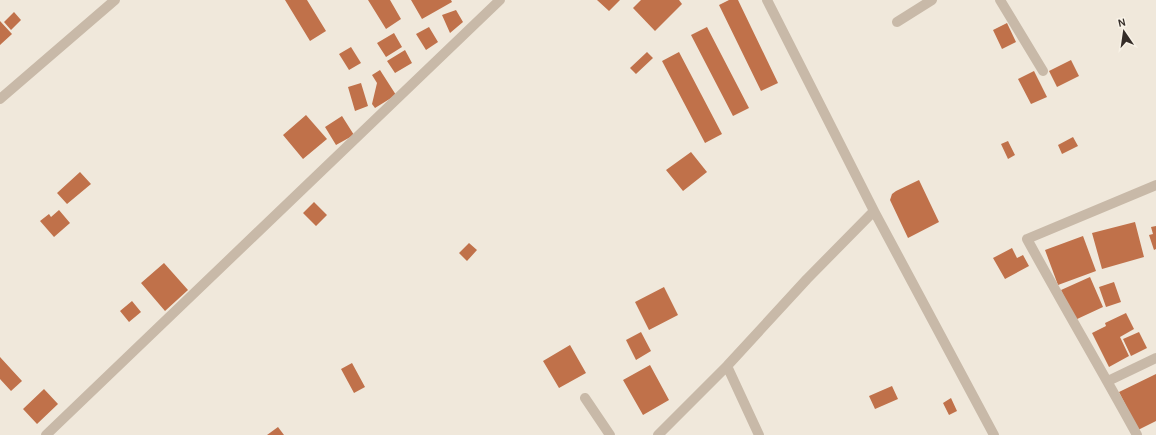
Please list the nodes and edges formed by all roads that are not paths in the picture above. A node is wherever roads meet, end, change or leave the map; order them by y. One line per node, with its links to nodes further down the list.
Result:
1 (115, 0): 8 (lane)
2 (500, 0): 16 (lane)
3 (767, 0): 10 (lane)
4 (932, 0): 6 (lane)
5 (1000, 0): 7 (lane)
6 (896, 22)
7 (1043, 71)
8 (0, 99)
9 (1156, 185): 13 (lane)
10 (874, 211): 12 (lane); 19 (lane)
11 (1156, 358): 13 (lane)
12 (727, 366): 15 (lane); 18 (lane)
13 (1108, 381): 20 (lane)
14 (585, 398): 17 (lane)
15 (660, 434)
16 (46, 435)
17 (610, 435)
18 (758, 435)
19 (994, 435)
20 (1137, 435)

